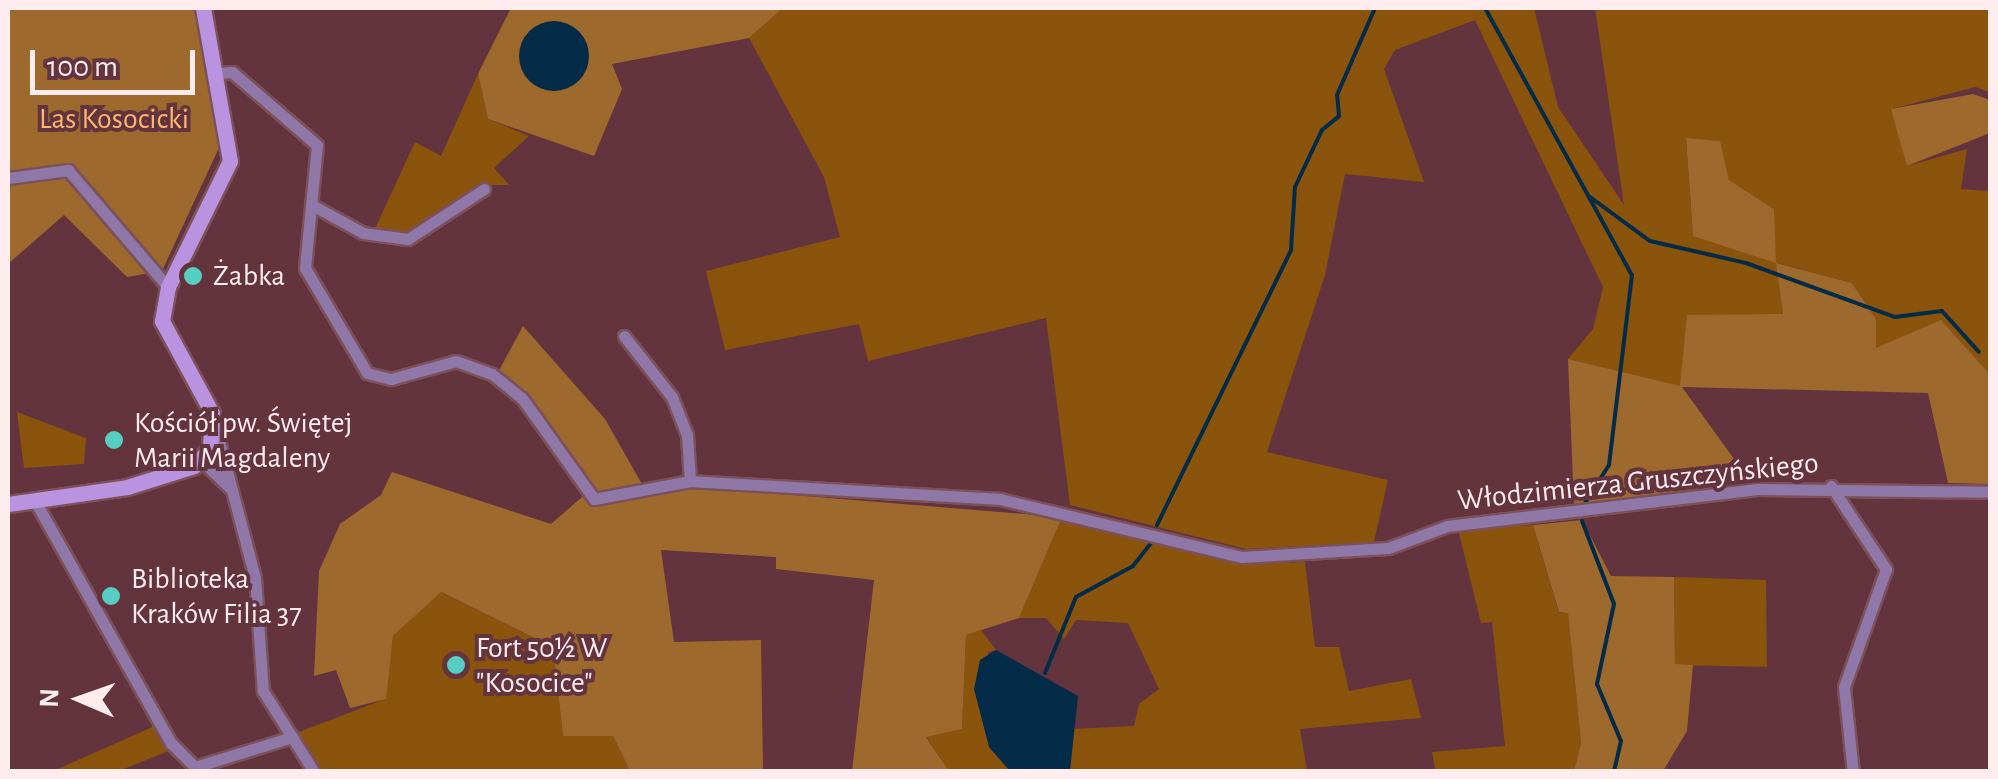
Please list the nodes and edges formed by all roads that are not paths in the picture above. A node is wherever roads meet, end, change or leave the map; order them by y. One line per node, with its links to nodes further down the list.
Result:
1 (203, 8): 2 (street)
2 (218, 73): 5 (street, Włodzimierza Gruszczyńskiego); 6 (street)
3 (8, 178): 6 (street)
4 (484, 189): 5 (street)
5 (312, 205): 10 (street, Włodzimierza Gruszczyńskiego)
6 (168, 287): 8 (street)
7 (624, 336): 10 (street)
8 (212, 413): 9 (street); 12 (street)
9 (202, 462): 12 (street); 14 (street)
10 (690, 481): 11 (street, Włodzimierza Gruszczyńskiego)
11 (1831, 486): 13 (street, Włodzimierza Gruszczyńskiego); 18 (street)
12 (230, 488): 16 (street)
13 (1990, 492)
14 (35, 501): 15 (street); 16 (street)
15 (8, 504)
16 (292, 737): 17 (street)
17 (314, 772)
18 (1852, 772)

